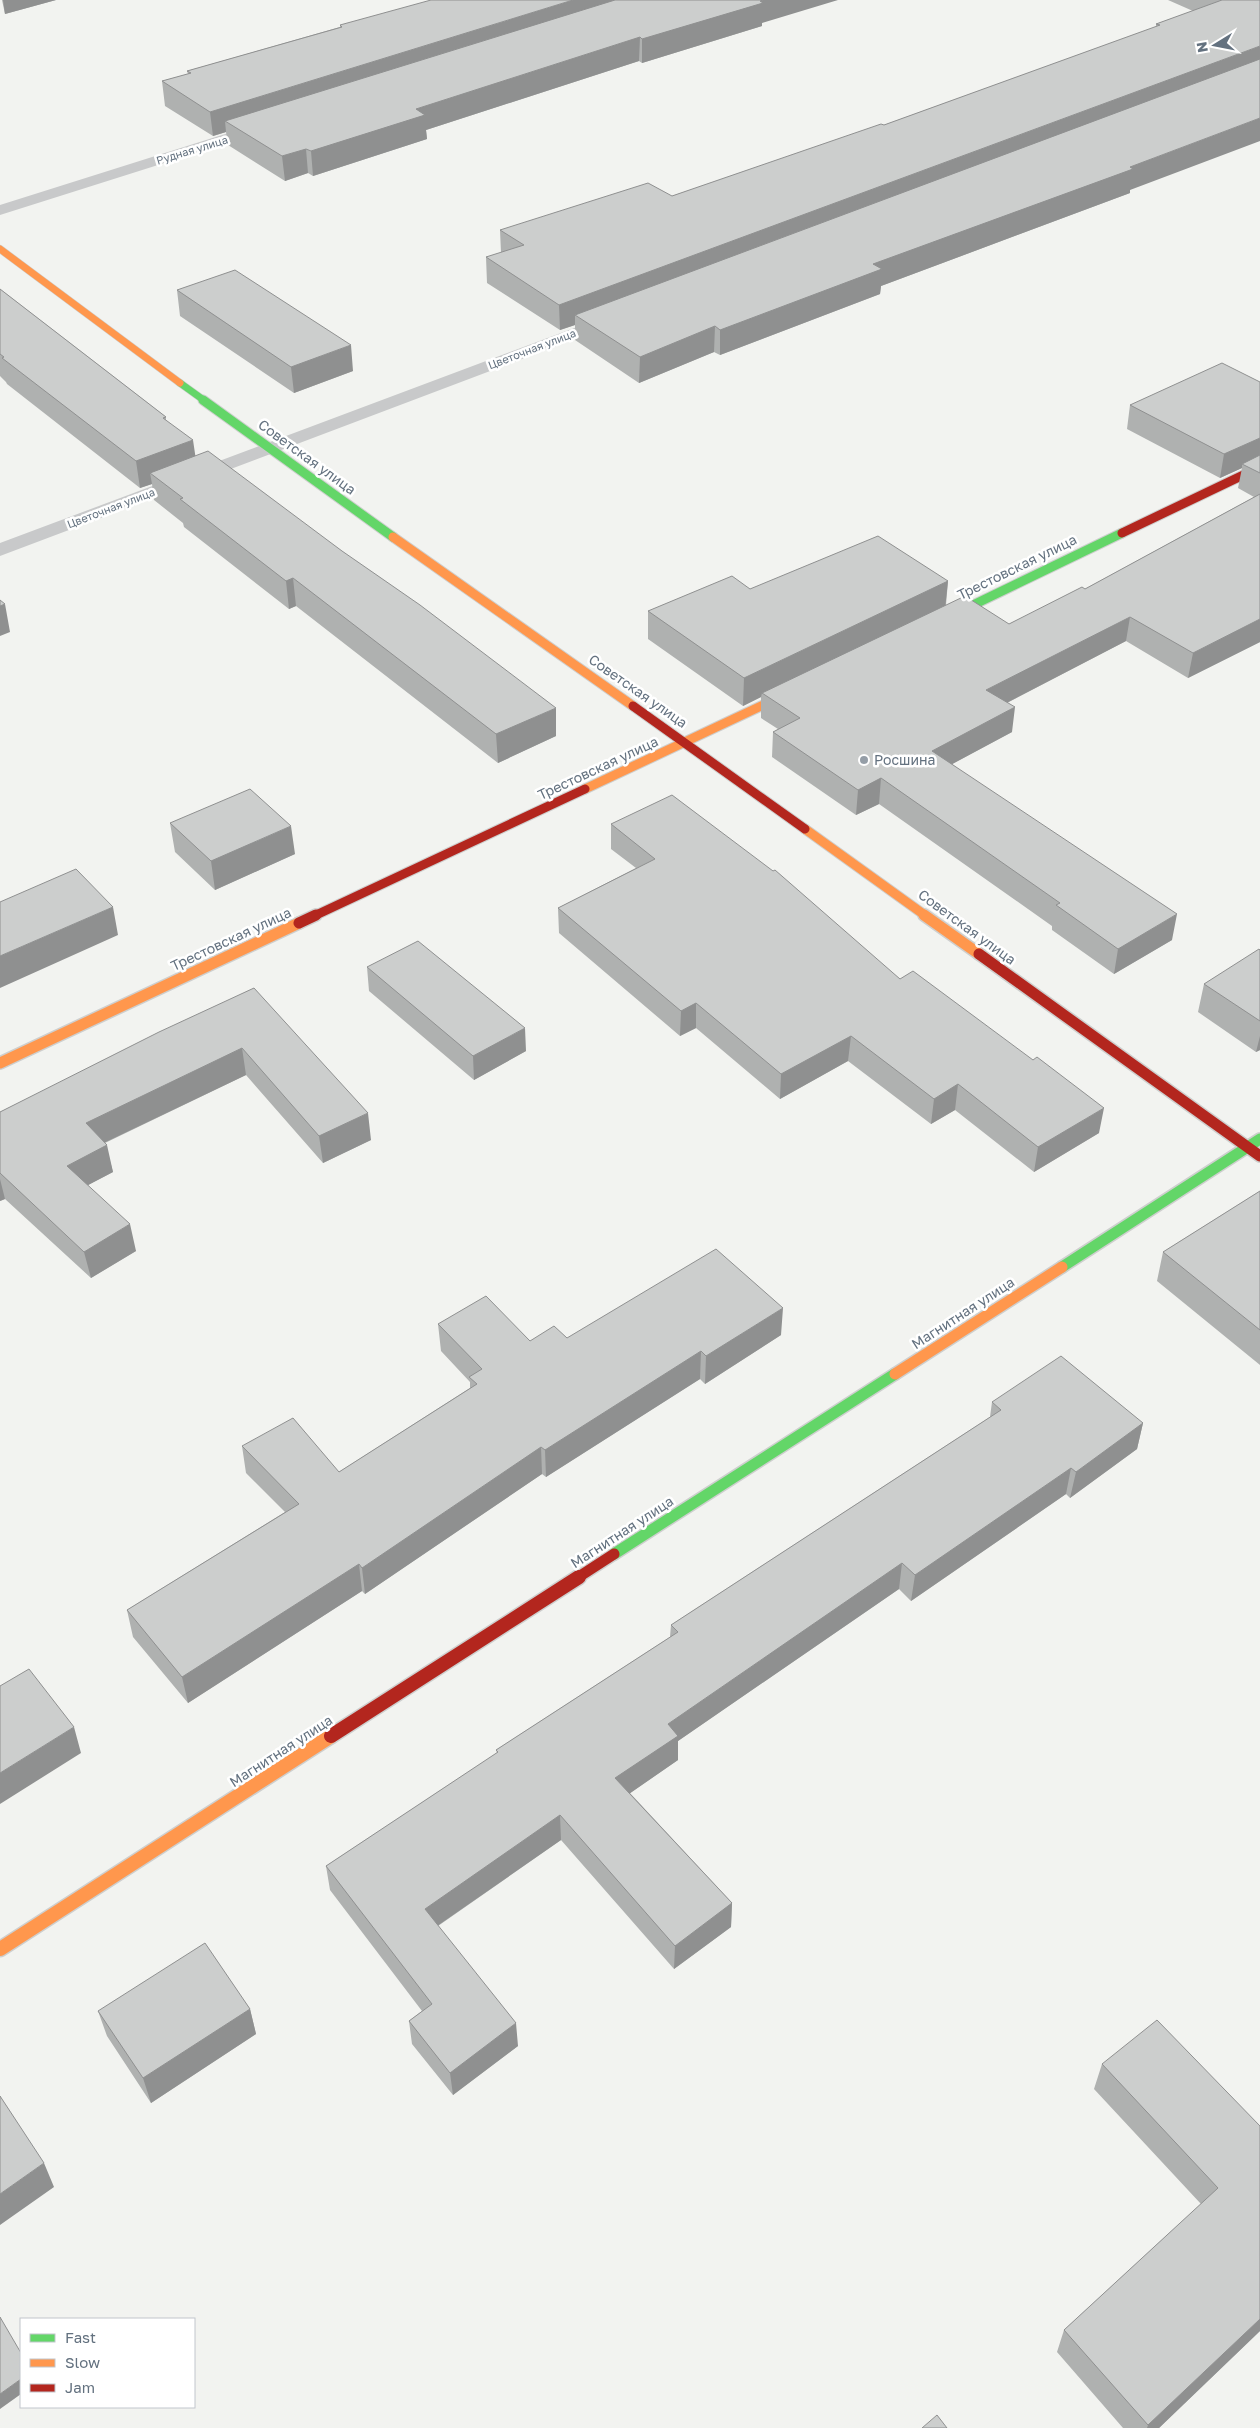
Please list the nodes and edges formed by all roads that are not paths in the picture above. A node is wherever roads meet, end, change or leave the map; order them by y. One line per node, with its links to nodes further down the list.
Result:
1 (273, 124): 2 (street, Рудная улица)
2 (0, 210)
3 (0, 248): 5 (street, Советская улица)
4 (625, 314): 5 (street, Цветочная улица)
5 (270, 449): 7 (street, Цветочная улица); 10 (street, Советская улица)
6 (1260, 467): 8 (street, Трестовская улица)
7 (0, 550)
8 (928, 626)
9 (802, 687): 10 (street, Трестовская улица)
10 (686, 743): 11 (street, Трестовская улица); 13 (street, Советская улица)
11 (0, 1063)
12 (1260, 1140): 13 (street, Магнитная улица)
13 (1248, 1147): 14 (street, Советская улица); 15 (street, Магнитная улица)
14 (1260, 1156)
15 (0, 1949)

